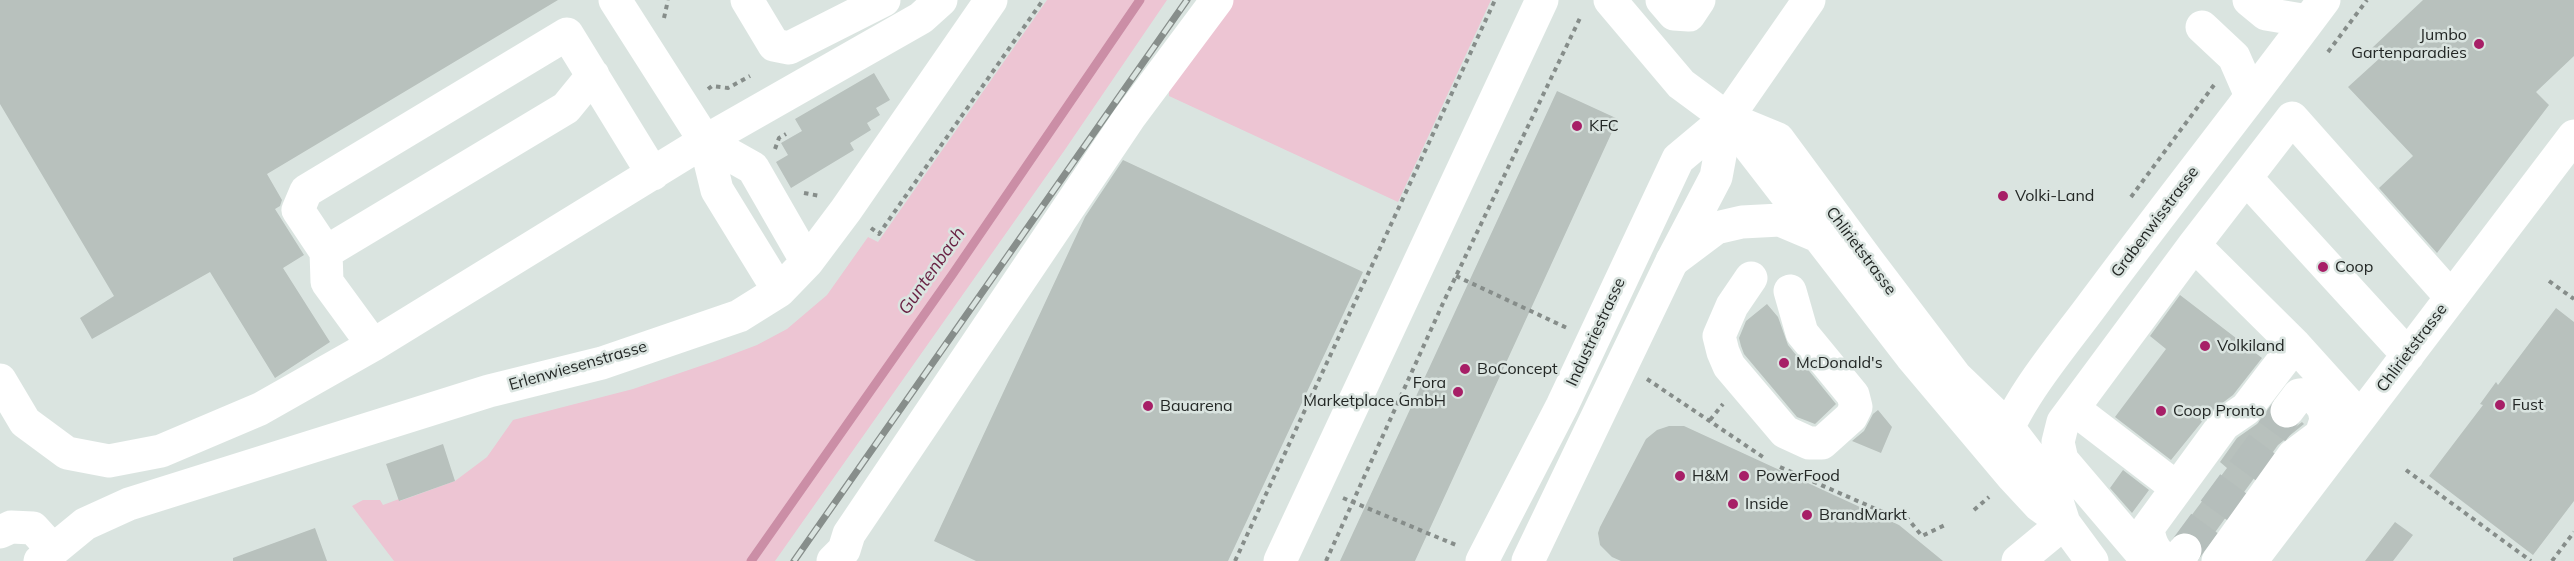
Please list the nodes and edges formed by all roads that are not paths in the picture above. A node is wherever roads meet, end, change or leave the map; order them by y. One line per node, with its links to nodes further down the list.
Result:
1 (615, 0): 21 (street)
2 (747, 0): 13 (street)
3 (884, 0): 13 (street)
4 (942, 0): 16 (street)
5 (991, 0): 29 (street, Erlenwiesenstrasse)
6 (1217, 0): 51 (street)
7 (1542, 0): 52 (street)
8 (1610, 0): 19 (street)
9 (1662, 0): 10 (street)
10 (1699, 0)
11 (1809, 0): 19 (street, Industriestrasse)
12 (2249, 0): 14 (street)
13 (835, 11): 16 (street)
14 (2316, 11): 18 (street, Grabenwisstrasse)
15 (2202, 27): 18 (street)
16 (856, 54): 21 (street)
17 (593, 75): 22 (street); 27 (street); 27 (street)
18 (2251, 96): 23 (street, Grabenwisstrasse)
19 (1727, 118): 25 (street, Chlirietstrasse); 28 (street, Industriestrasse); 39 (street, Chlirietstrasse); 49 (street, Industriestrasse)
20 (2574, 136): 33 (street, Chlirietstrasse)
21 (705, 141): 22 (street); 29 (street); 31 (street)
22 (653, 174): 35 (street)
23 (2187, 178): 26 (street); 38 (street, Grabenwisstrasse)
24 (2246, 178): 26 (street); 33 (street); 37 (street)
25 (1818, 236): 28 (street, Chlirietstrasse); 44 (street, Chlirietstrasse)
26 (2196, 242): 34 (street); 36 (street)
27 (326, 252): 35 (street)
28 (1672, 261): 53 (street, Industriestrasse)
29 (807, 262): 31 (street, Erlenwiesenstrasse)
30 (1751, 278): 32 (street)
31 (779, 291): 50 (street, Erlenwiesenstrasse)
32 (1790, 291)
33 (2451, 297): 37 (street, Chlirietstrasse)
34 (2131, 331): 38 (street); 41 (street)
35 (373, 345): 40 (street)
36 (2295, 345): 43 (street); 45 (street)
37 (2408, 355): 43 (street, Chlirietstrasse)
38 (2053, 359): 39 (street, Grabenwisstrasse); 44 (street)
39 (1956, 376): 44 (street, Chlirietstrasse)
40 (0, 380)
41 (2074, 409): 45 (street); 56 (street)
42 (2287, 411): 57 (street)
43 (2360, 417): 58 (street, Chlirietstrasse)
44 (2002, 441): 46 (street, Chlirietstrasse)
45 (2177, 488): 48 (street)
46 (2064, 523): 54 (street); 55 (street, Chlirietstrasse)
47 (0, 532): 50 (street)
48 (2185, 550)
49 (1473, 555)
50 (46, 556)
51 (844, 557)
52 (1280, 561)
53 (1528, 561)
54 (2018, 561)
55 (2092, 561)
56 (2148, 561)
57 (2218, 561)
58 (2251, 561)

